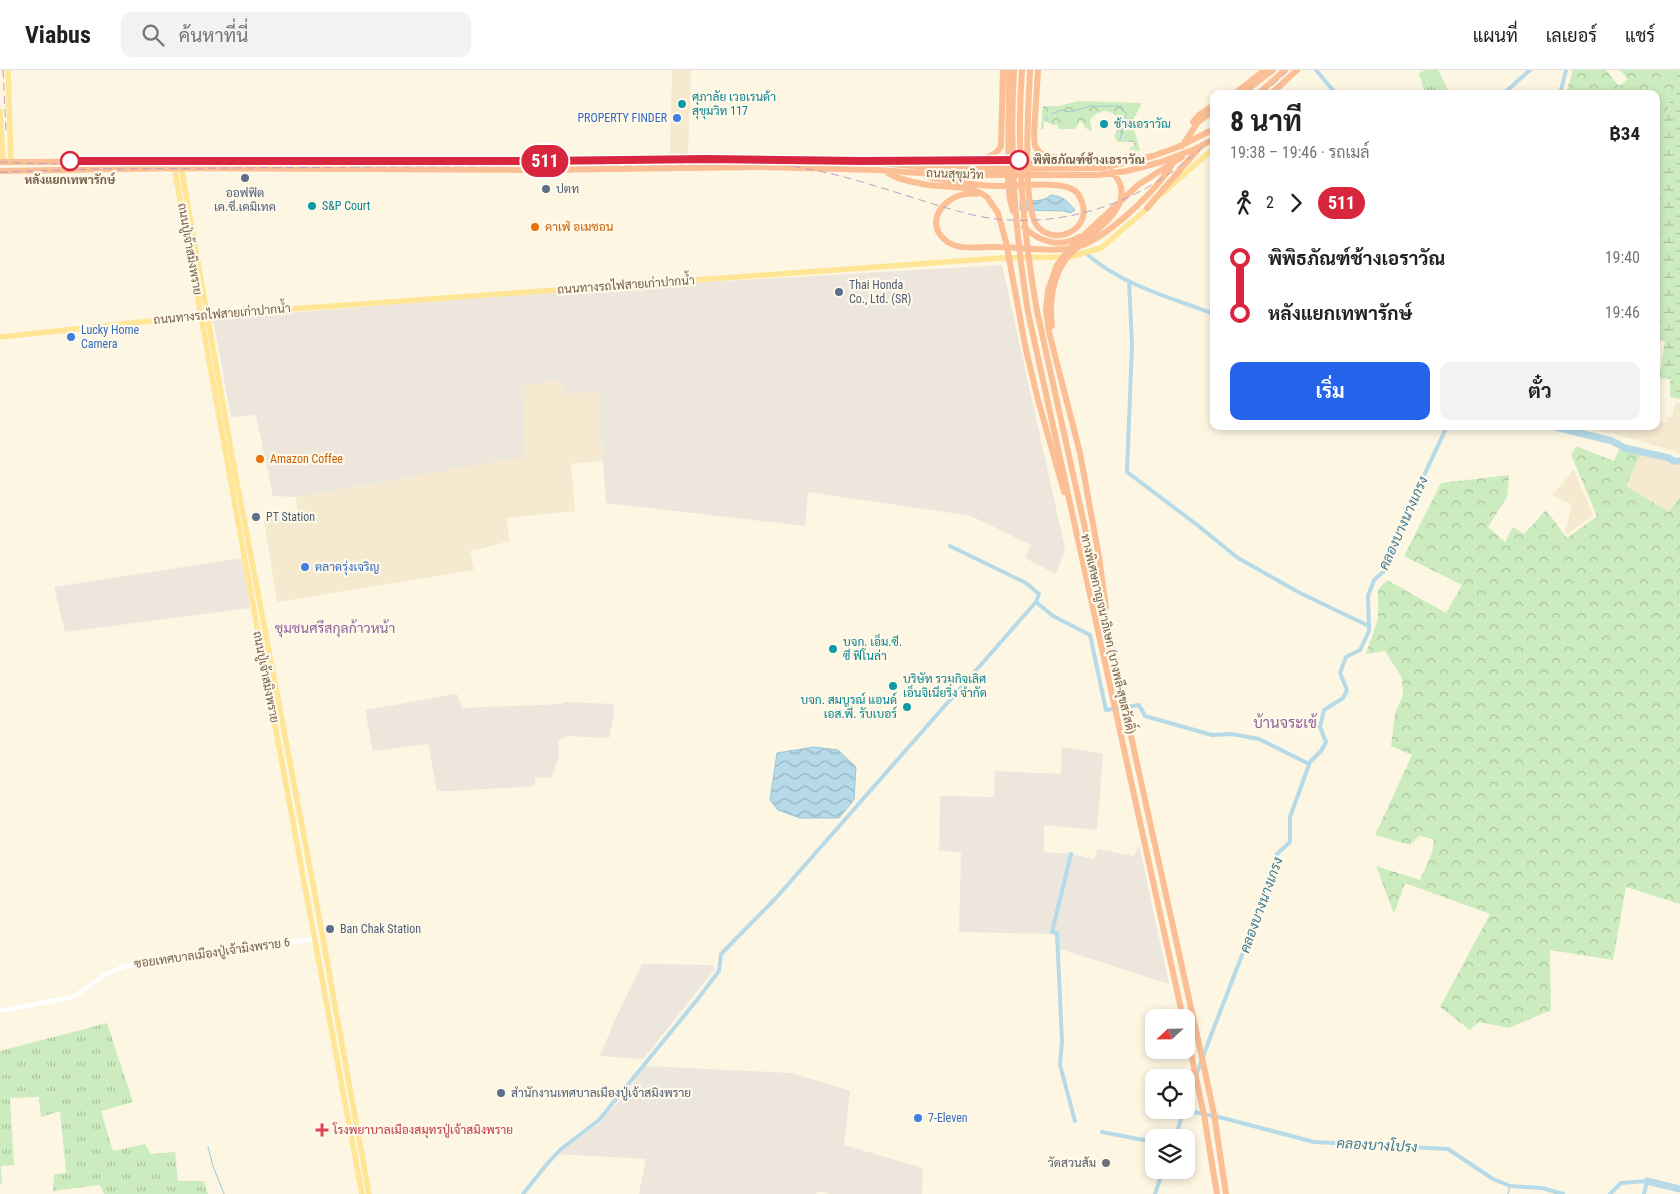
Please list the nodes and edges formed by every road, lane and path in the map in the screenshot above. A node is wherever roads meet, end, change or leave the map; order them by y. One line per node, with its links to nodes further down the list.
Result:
1 (8, 70): 32 (main road)
2 (1003, 70): 27 (highway)
3 (1011, 70): 19 (highway); 42 (highway); 46 (highway, ทางพิเศษกาญจนาภิเษก (บางพลี-สุขสวัสดิ์))
4 (1022, 70): 47 (highway, ทางพิเศษกาญจนาภิเษก (บางพลี-สุขสวัสดิ์))
5 (1030, 70): 38 (highway)
6 (1038, 70): 19 (highway)
7 (1285, 70): 12 (highway)
8 (1297, 70): 13 (highway)
9 (1269, 71): 10 (highway); 11 (highway)
10 (1240, 90)
11 (1246, 90)
12 (1262, 90)
13 (1275, 90)
14 (1210, 108): 20 (highway)
15 (0, 112): 31 (main road)
16 (1210, 112): 40 (highway)
17 (1210, 135): 20 (highway, ถนนสุขุมวิท)
18 (1210, 137): 21 (highway, ถนนสุขุมวิท)
19 (1034, 142): 30 (highway)
20 (1178, 146): 22 (highway, ถนนสุขุมวิท)
21 (1198, 148): 38 (highway, ถนนสุขุมวิท); 39 (highway); 41 (highway)
22 (1168, 151): 28 (highway, ถนนสุขุมวิท); 30 (highway)
23 (1210, 152): 41 (main road, ถนนทางรถไฟสายเก่าปากน้ำ)
24 (177, 160): 25 (highway, ถนนสุขุมวิท); 32 (highway, ถนนสุขุมวิท); 33 (main road, ถนนปู่เจ้าสมิงพราย)
25 (434, 160): 26 (highway, ถนนสุขุมวิท); 35 (highway)
26 (791, 160): 28 (highway, ถนนสุขุมวิท); 34 (highway)
27 (975, 160): 29 (highway); 30 (highway)
28 (861, 161): 29 (highway)
29 (914, 161): 45 (highway)
30 (1074, 161)
31 (1, 162): 32 (highway, ถนนสุขุมวิท); 36 (highway)
32 (11, 162): 36 (highway)
33 (178, 168): 35 (highway, ถนนสุขุมวิท); 36 (highway, ถนนสุขุมวิท); 43 (main road, ถนนปู่เจ้าสมิงพราย)
34 (790, 168): 35 (highway, ถนนสุขุมวิท); 37 (highway, ถนนสุขุมวิท)
35 (435, 169)
36 (3, 171)
37 (885, 171): 38 (highway, ถนนสุขุมวิท); 40 (highway)
38 (895, 172)
39 (1158, 172): 41 (highway); 42 (highway)
40 (992, 203): 46 (highway)
41 (1147, 208): 43 (main road, ถนนทางรถไฟสายเก่าปากน้ำ)
42 (1086, 233): 45 (highway)
43 (205, 315): 44 (main road, ถนนทางรถไฟสายเก่าปากน้ำ); 48 (main road, ถนนปู่เจ้าสมิงพราย)
44 (0, 337)
45 (1056, 359): 47 (highway)
46 (1078, 536): 55 (highway, ทางพิเศษกาญจนาภิเษก (บางพลี-สุขสวัสดิ์))
47 (1109, 639): 61 (highway, ทางพิเศษกาญจนาภิเษก (บางพลี-สุขสวัสดิ์))
48 (277, 718): 49 (main road, ถนนปู่เจ้าสมิงพราย); 50 (main road, ถนนปู่เจ้าสมิงพราย)
49 (292, 775): 50 (main road); 51 (main road, ถนนปู่เจ้าสมิงพราย)
50 (285, 776): 52 (main road, ถนนปู่เจ้าสมิงพราย)
51 (305, 843): 52 (main road); 54 (main road, ถนนปู่เจ้าสมิงพราย)
52 (297, 844): 53 (main road, ถนนปู่เจ้าสมิงพราย)
53 (314, 938): 54 (main road); 56 (street, ซอยเทศบาลเมืองปู่เจ้ามิงพราย 6); 58 (main road, ถนนปู่เจ้าสมิงพราย)
54 (322, 938): 59 (main road, ถนนปู่เจ้าสมิงพราย)
55 (1181, 1009)
56 (0, 1012)
57 (1192, 1059): 60 (highway)
58 (362, 1194)
59 (368, 1194)
60 (1217, 1194)
61 (1226, 1194)

